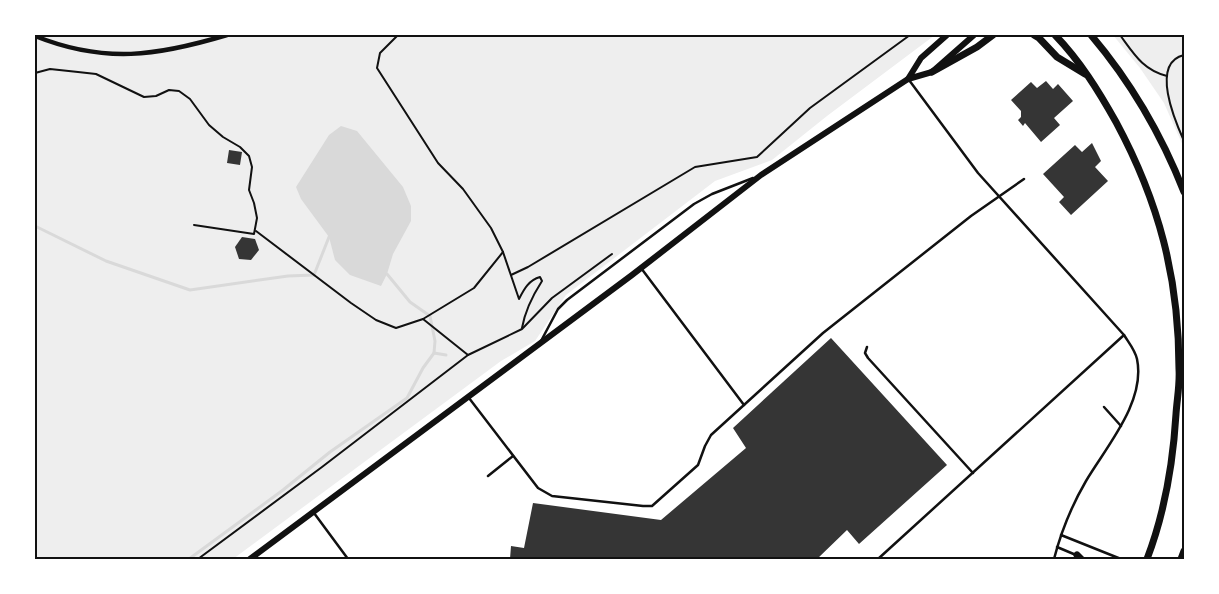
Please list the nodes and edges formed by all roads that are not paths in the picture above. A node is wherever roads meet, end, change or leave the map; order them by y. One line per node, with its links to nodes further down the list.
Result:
1 (227, 35): 8 (street)
2 (947, 35): 11 (main road)
3 (974, 35): 9 (main road)
4 (993, 35): 9 (main road)
5 (1034, 35): 10 (main road)
6 (1055, 35): 10 (main road)
7 (1091, 35): 14 (main road)
8 (35, 36)
9 (932, 72): 11 (main road)
10 (1089, 76): 38 (main road)
11 (908, 79): 12 (main road); 15 (lane)
12 (761, 175): 16 (main road); 18 (lane)
13 (1024, 179): 15 (lane)
14 (1184, 192)
15 (999, 196): 17 (lane); 21 (lane)
16 (641, 268): 18 (main road); 21 (lane)
17 (1124, 335): 23 (lane); 25 (lane)
18 (539, 344): 20 (main road)
19 (867, 347): 25 (lane)
20 (468, 396): 24 (lane); 27 (main road)
21 (744, 405): 24 (lane)
22 (1104, 407): 23 (lane)
23 (1121, 426): 28 (lane)
24 (514, 456): 26 (lane)
25 (973, 472): 34 (lane)
26 (488, 476)
27 (314, 512): 32 (main road); 33 (lane)
28 (1061, 535): 29 (lane); 37 (lane)
29 (1057, 547): 31 (lane); 35 (lane)
30 (1184, 551): 39 (main road)
31 (1079, 557): 36 (lane)
32 (250, 559)
33 (348, 559)
34 (878, 559)
35 (1054, 559)
36 (1087, 559)
37 (1121, 559)
38 (1147, 559)
39 (1181, 559)

